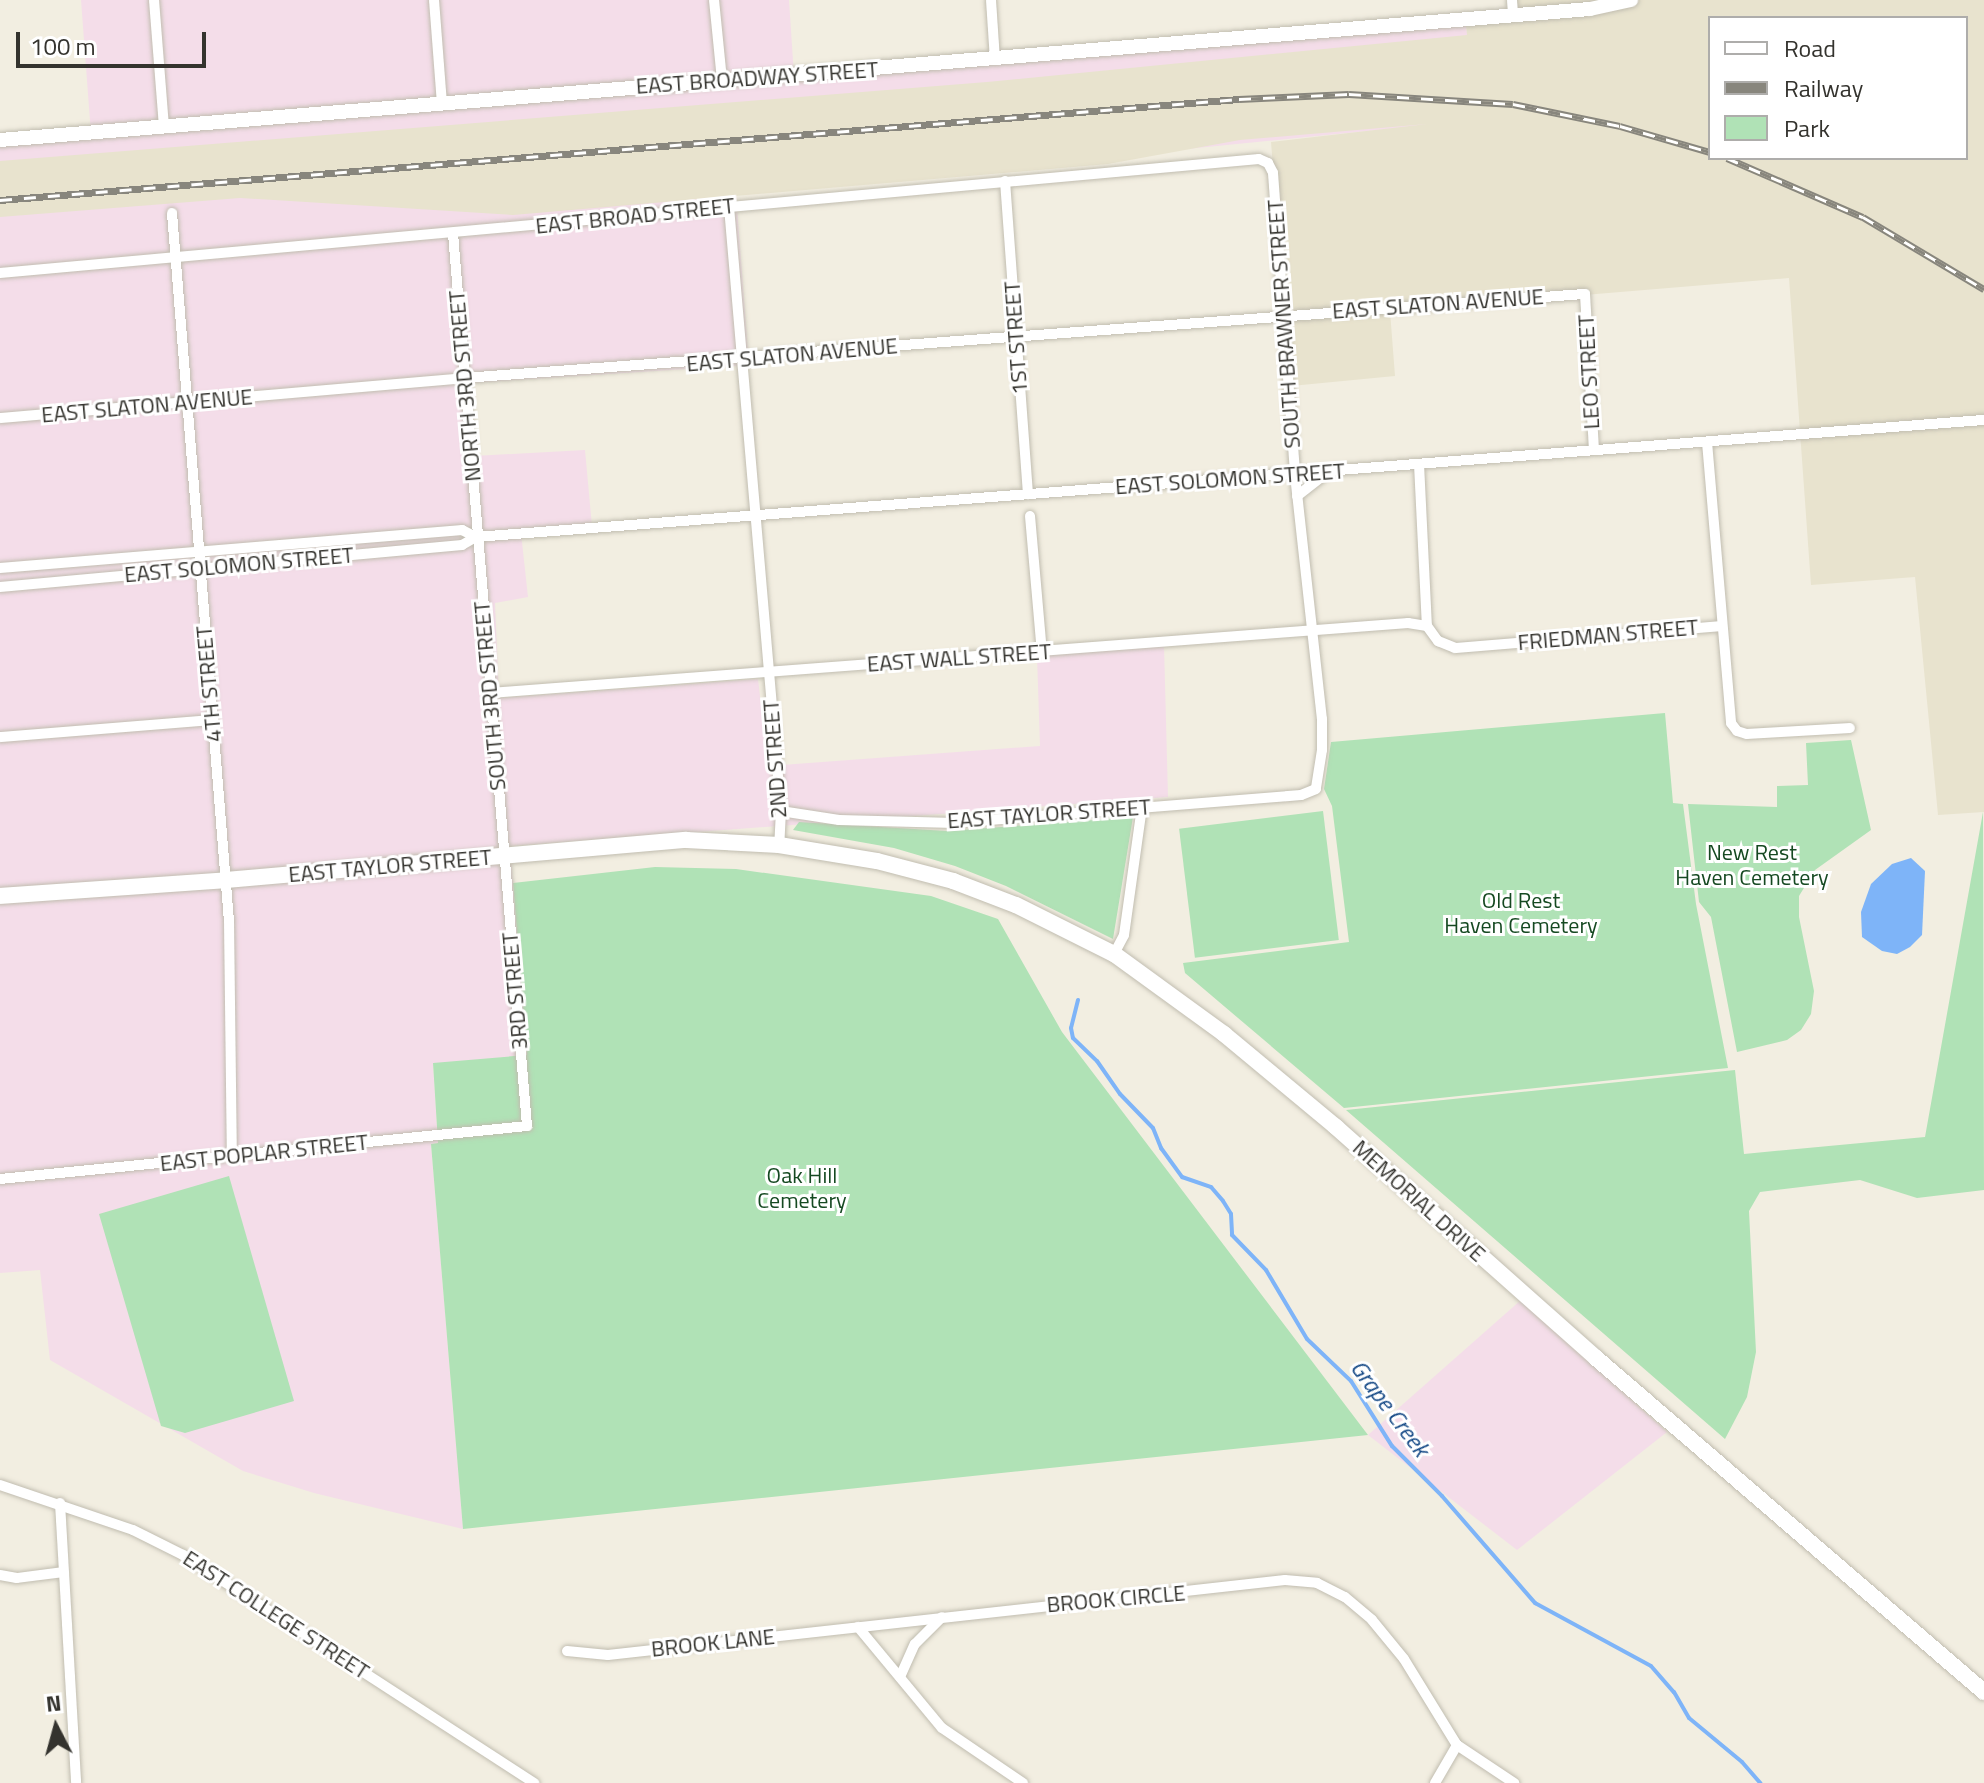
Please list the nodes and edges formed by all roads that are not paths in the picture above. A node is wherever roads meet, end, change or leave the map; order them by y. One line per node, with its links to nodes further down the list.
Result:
1 (154, 0): 11 (street)
2 (434, 0): 10 (street)
3 (714, 0): 9 (street)
4 (991, 0): 8 (street)
5 (1512, 0): 7 (street)
6 (1631, 0): 7 (main road, EAST BROADWAY STREET)
7 (1513, 16): 8 (main road, EAST BROADWAY STREET)
8 (995, 60): 9 (main road, EAST BROADWAY STREET)
9 (722, 80): 10 (main road, EAST BROADWAY STREET)
10 (442, 103): 11 (main road, EAST BROADWAY STREET)
11 (164, 126): 12 (main road, EAST BROADWAY STREET)
12 (0, 140)
13 (1268, 163): 14 (street, EAST BROAD STREET); 21 (street, SOUTH BRAWNER STREET)
14 (1005, 181): 15 (street, EAST BROAD STREET); 22 (street, 1ST STREET)
15 (729, 207): 17 (street, EAST BROAD STREET); 23 (street)
16 (172, 213): 18 (street, 4TH STREET)
17 (453, 234): 18 (street, EAST BROAD STREET); 24 (street, NORTH 3RD STREET)
18 (175, 259): 19 (street, EAST BROAD STREET); 25 (street, 4TH STREET)
19 (0, 273)
20 (1585, 294): 21 (street, EAST SLATON AVENUE); 29 (street, LEO STREET)
21 (1283, 314): 22 (street, EAST SLATON AVENUE); 32 (street, SOUTH BRAWNER STREET)
22 (1016, 336): 23 (street, EAST SLATON AVENUE); 33 (street, 1ST STREET)
23 (744, 359): 24 (street, EAST SLATON AVENUE); 36 (street, 2ND STREET)
24 (464, 378): 25 (street, EAST SLATON AVENUE); 37 (street, NORTH 3RD STREET)
25 (185, 403): 26 (street, EAST SLATON AVENUE); 38 (street, 4TH STREET)
26 (0, 418)
27 (1984, 420): 28 (street, EAST SOLOMON STREET)
28 (1707, 442): 29 (street, EAST SOLOMON STREET); 43 (street)
29 (1594, 450): 30 (street, EAST SOLOMON STREET)
30 (1419, 464): 31 (street, EAST SOLOMON STREET); 42 (street)
31 (1327, 472): 32 (street, EAST SOLOMON STREET); 34 (street)
32 (1295, 475): 33 (street, EAST SOLOMON STREET); 34 (street, SOUTH BRAWNER STREET)
33 (1028, 494): 36 (street, EAST SOLOMON STREET)
34 (1297, 496): 44 (street, SOUTH BRAWNER STREET)
35 (1030, 516): 45 (street)
36 (755, 517): 37 (street, EAST SOLOMON STREET); 46 (street, 2ND STREET)
37 (476, 537): 38 (street, EAST SOLOMON STREET); 40 (street, EAST SOLOMON STREET); 47 (street, SOUTH 3RD STREET)
38 (196, 551): 39 (street, EAST SOLOMON STREET); 40 (street, 4TH STREET)
39 (0, 568)
40 (198, 570): 41 (street, EAST SOLOMON STREET); 48 (street, 4TH STREET)
41 (0, 587)
42 (1427, 626): 43 (street, FRIEDMAN STREET); 44 (street, EAST WALL STREET)
43 (1720, 626): 49 (street, FRIEDMAN STREET)
44 (1312, 630): 45 (street, EAST WALL STREET); 51 (street, EAST TAYLOR STREET)
45 (1042, 652): 46 (street, EAST WALL STREET)
46 (768, 673): 47 (street, EAST WALL STREET); 52 (street, 2ND STREET)
47 (490, 693): 54 (street, SOUTH 3RD STREET)
48 (213, 720): 50 (street); 55 (street, 4TH STREET)
49 (1850, 728)
50 (0, 737)
51 (1142, 807): 52 (street, EAST TAYLOR STREET); 57 (street)
52 (781, 811): 53 (street, 2ND STREET)
53 (779, 845): 54 (main road, EAST TAYLOR STREET); 57 (main road, MEMORIAL DRIVE)
54 (504, 856): 55 (main road, EAST TAYLOR STREET); 58 (street, 3RD STREET)
55 (226, 880): 56 (main road, EAST TAYLOR STREET); 59 (street, 4TH STREET)
56 (0, 896)
57 (1114, 954): 69 (main road, MEMORIAL DRIVE)
58 (527, 1126): 59 (street, EAST POPLAR STREET)
59 (232, 1157): 60 (street, EAST POPLAR STREET)
60 (0, 1179)
61 (0, 1485): 62 (street, EAST COLLEGE STREET)
62 (60, 1503): 63 (street); 73 (street, EAST COLLEGE STREET)
63 (63, 1572): 64 (street); 72 (street)
64 (0, 1575)
65 (942, 1617): 66 (street, BROOK CIRCLE); 68 (street); 70 (street, BROOK CIRCLE)
66 (858, 1627): 67 (street, BROOK LANE); 68 (street)
67 (567, 1651)
68 (900, 1677): 74 (street)
69 (1984, 1692)
70 (1457, 1745): 71 (street, BROOK CIRCLE); 75 (street)
71 (1508, 1782)
72 (76, 1783)
73 (534, 1783)
74 (1023, 1783)
75 (1435, 1783)

